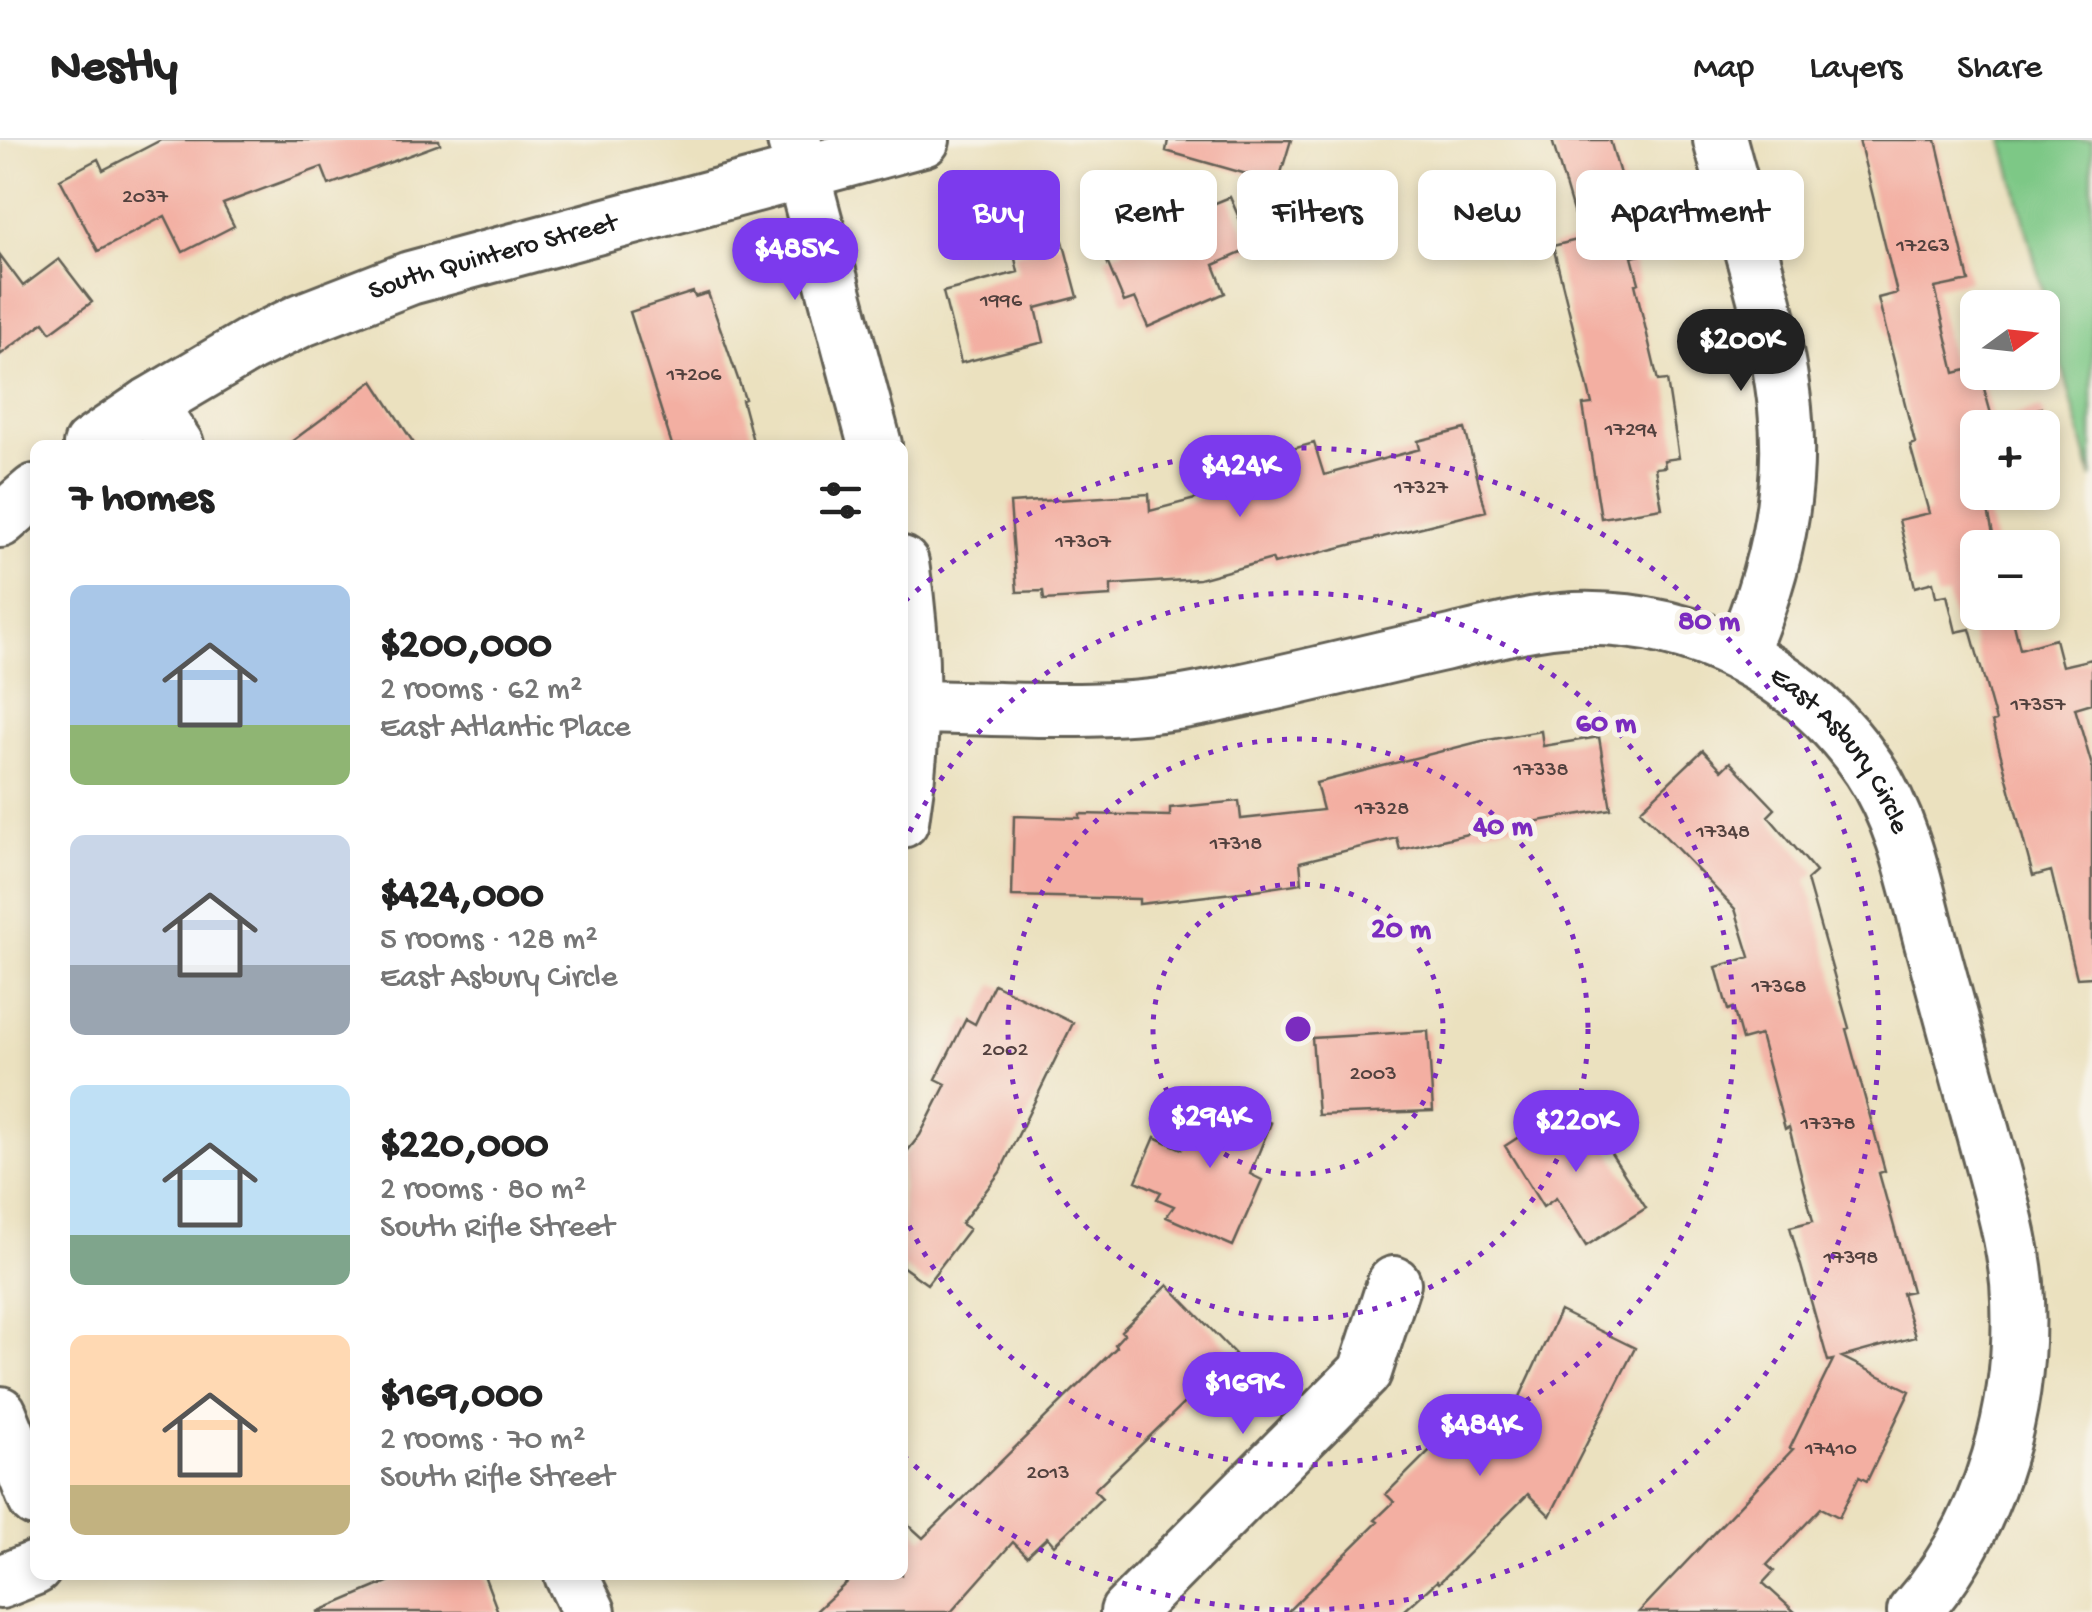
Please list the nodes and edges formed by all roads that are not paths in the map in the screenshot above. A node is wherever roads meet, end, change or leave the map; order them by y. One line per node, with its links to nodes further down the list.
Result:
1 (923, 140): 3 (street, South Quintero Street)
2 (1720, 140): 10 (street)
3 (799, 156): 4 (street, South Quintero Street); 6 (street)
4 (163, 424): 5 (street, South Quintero Street)
5 (107, 440)
6 (874, 440)
7 (30, 495): 8 (street)
8 (0, 521)
9 (908, 600): 11 (street)
10 (1740, 654): 11 (street, East Asbury Circle); 21 (street, East Asbury Circle)
11 (914, 707): 12 (street)
12 (908, 786)
13 (1394, 1283): 20 (street)
14 (0, 1413): 15 (street)
15 (30, 1488)
16 (30, 1570): 18 (street)
17 (573, 1580): 19 (street)
18 (0, 1582)
19 (589, 1612)
20 (1128, 1612)
21 (1914, 1612)

